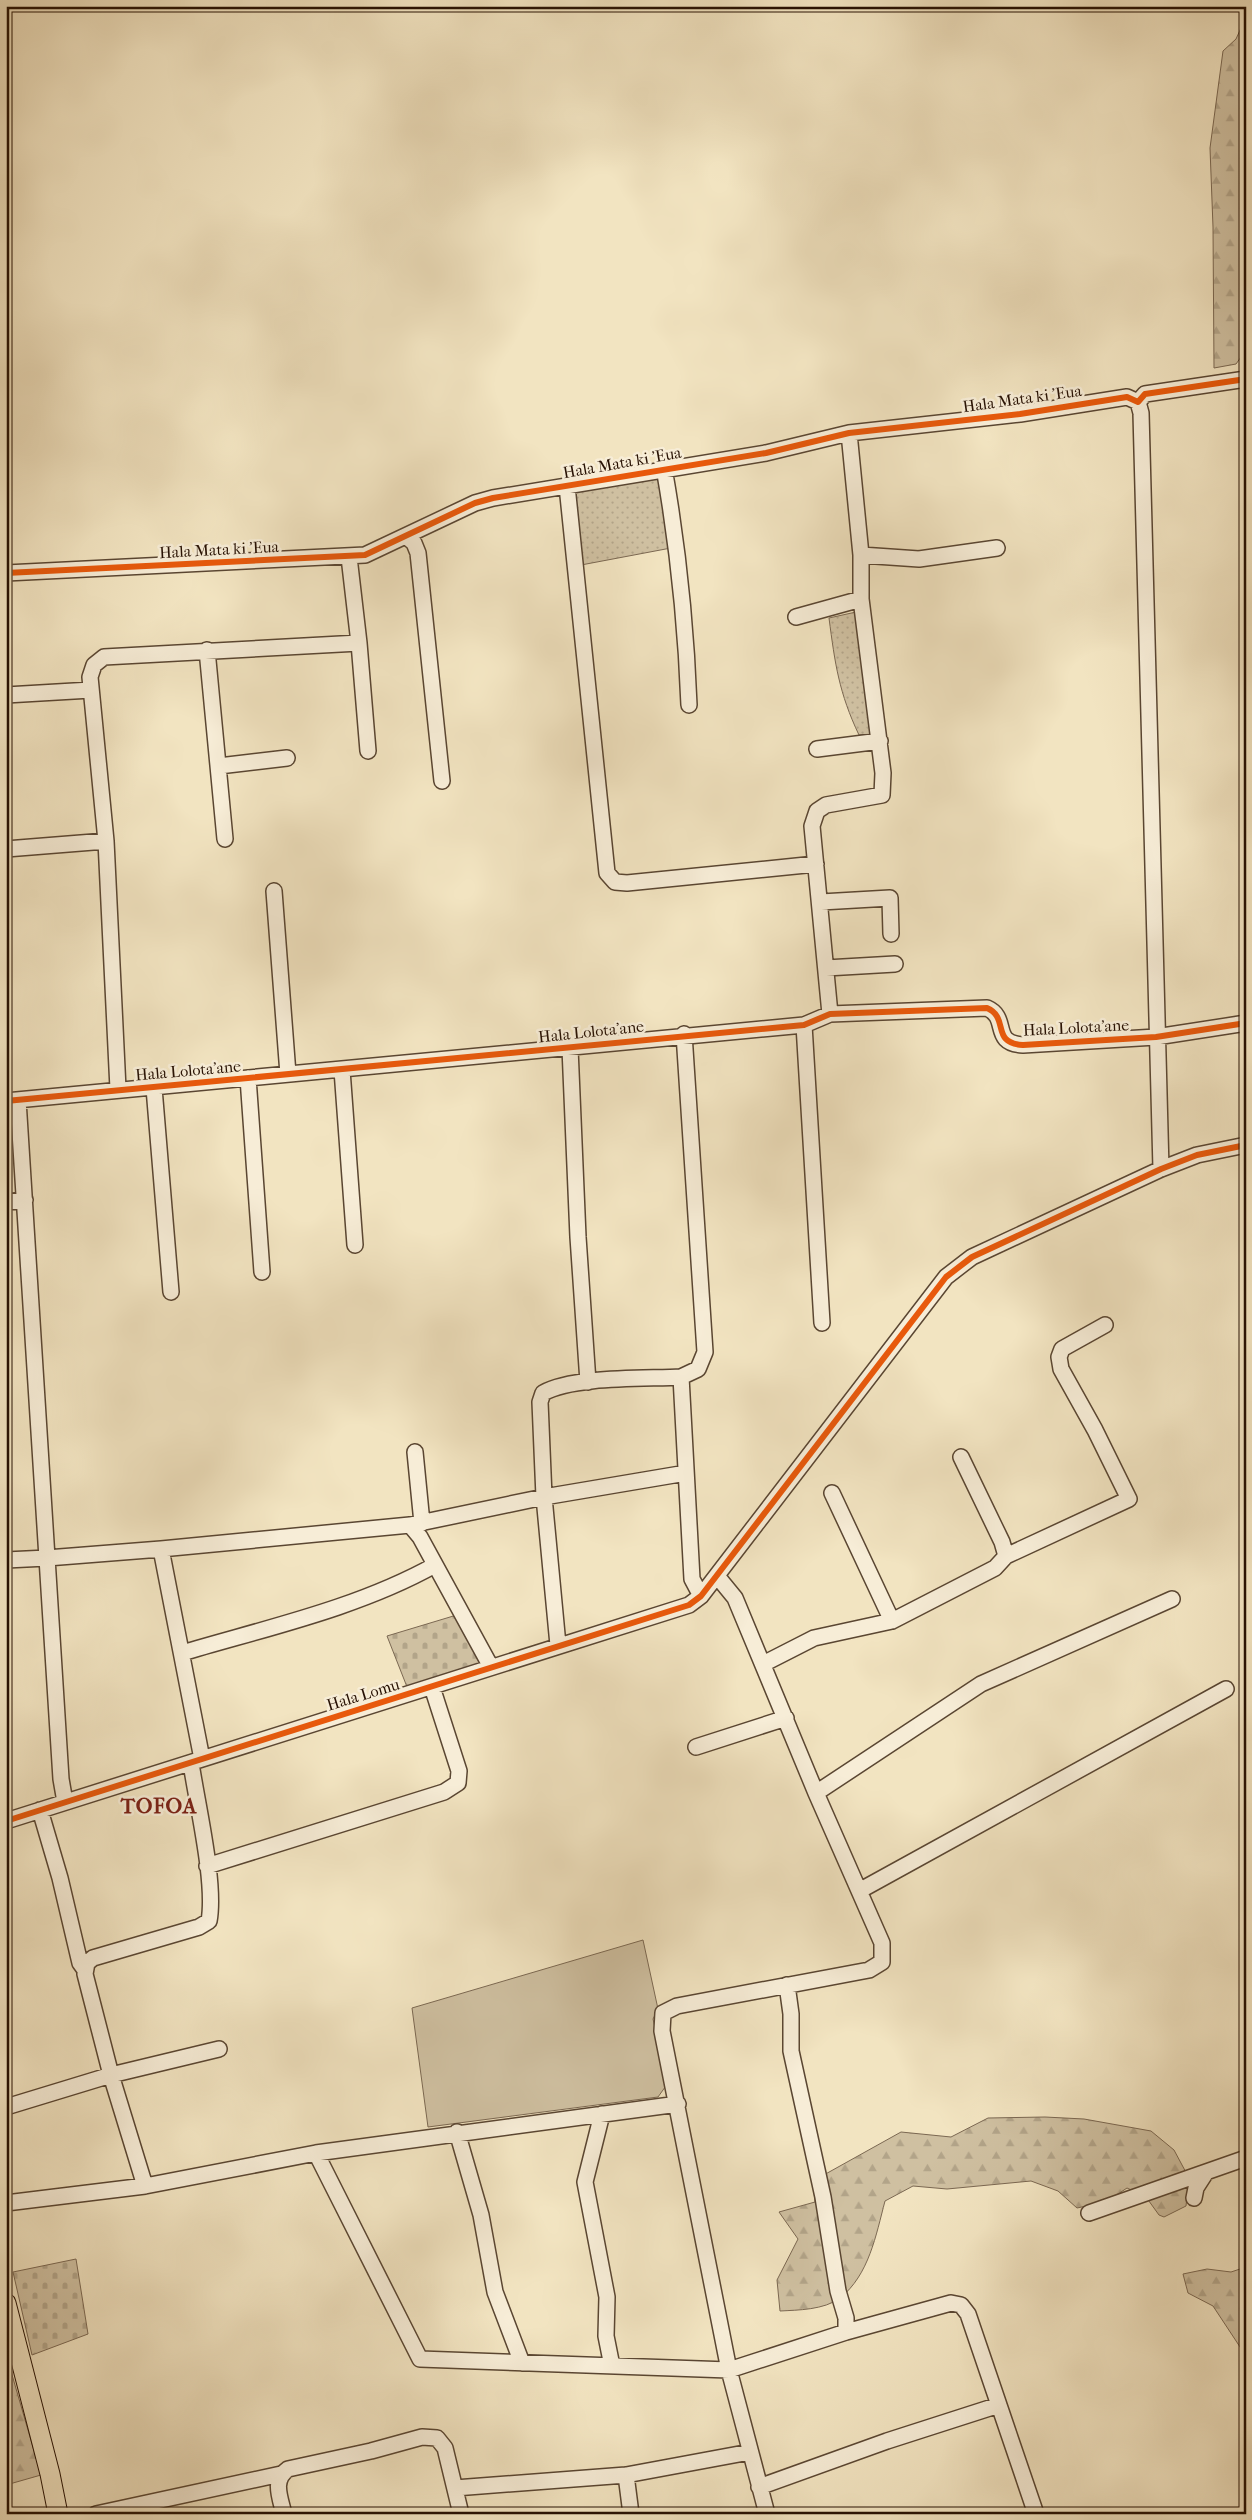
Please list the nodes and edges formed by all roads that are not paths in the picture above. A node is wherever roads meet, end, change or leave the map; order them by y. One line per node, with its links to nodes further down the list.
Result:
1 (1246, 379): 2 (street)
2 (1138, 402): 3 (street, Hala Mata ki 'Eua); 37 (street)
3 (849, 433): 4 (street, Hala Mata ki 'Eua); 8 (street)
4 (664, 468): 5 (street, Hala Mata ki 'Eua); 17 (street)
5 (567, 486): 6 (street, Hala Mata ki 'Eua); 27 (street)
6 (407, 537): 9 (street, Hala Mata ki 'Eua); 23 (street)
7 (997, 548): 8 (street)
8 (861, 556): 11 (street)
9 (349, 557): 10 (street, Hala Mata ki 'Eua); 13 (street)
10 (6, 573)
11 (861, 599): 12 (street); 18 (street)
12 (796, 617)
13 (359, 644): 14 (street); 20 (street)
14 (207, 650): 15 (street); 22 (street)
15 (91, 690): 16 (street); 25 (street)
16 (6, 695)
17 (689, 705)
18 (880, 741): 19 (street); 27 (street)
19 (816, 749)
20 (368, 751)
21 (287, 758): 22 (street)
22 (219, 766): 24 (street)
23 (442, 781)
24 (225, 839)
25 (106, 841): 26 (street); 43 (street)
26 (6, 849)
27 (816, 864): 29 (street)
28 (274, 891): 40 (street)
29 (821, 902): 30 (street); 32 (street)
30 (891, 934)
31 (895, 964): 32 (street)
32 (826, 968): 33 (street)
33 (830, 1014): 35 (street, Hala Lolota'ane); 37 (street, Hala Lolota'ane)
34 (1246, 1024): 37 (street, Hala Lolota'ane)
35 (804, 1025): 36 (street, Hala Lolota'ane); 52 (street)
36 (684, 1034): 38 (street, Hala Lolota'ane); 54 (street)
37 (1156, 1037): 46 (street)
38 (570, 1048): 39 (street, Hala Lolota'ane); 55 (street)
39 (342, 1070): 40 (street, Hala Lolota'ane); 49 (street)
40 (288, 1074): 41 (street, Hala Lolota'ane)
41 (248, 1078): 42 (street, Hala Lolota'ane); 50 (street)
42 (154, 1088): 43 (street, Hala Lolota'ane); 51 (street)
43 (118, 1090): 44 (street, Hala Lolota'ane)
44 (12, 1100): 47 (street)
45 (1246, 1145): 46 (street, Hala Lomu)
46 (1160, 1169): 67 (street, Hala Lomu)
47 (25, 1200): 48 (street); 64 (street)
48 (6, 1202)
49 (355, 1245)
50 (262, 1272)
51 (171, 1292)
52 (822, 1323)
53 (1105, 1325): 63 (street)
54 (681, 1377): 55 (street); 58 (street)
55 (588, 1382): 60 (street)
56 (415, 1452): 61 (street)
57 (960, 1457): 63 (street)
58 (686, 1473): 60 (street); 68 (street)
59 (832, 1493): 70 (street)
60 (544, 1497): 61 (street); 71 (street)
61 (416, 1524): 62 (street); 66 (street)
62 (161, 1550): 64 (street); 72 (street)
63 (1006, 1556): 70 (street)
64 (47, 1558): 65 (street); 81 (street)
65 (6, 1560)
66 (435, 1565): 72 (street); 74 (street)
67 (717, 1576): 68 (street, Hala Lomu); 73 (street)
68 (701, 1596): 71 (street, Hala Lomu)
69 (1172, 1598): 80 (street)
70 (892, 1621): 73 (street)
71 (558, 1646): 74 (street, Hala Lomu)
72 (182, 1653): 79 (street)
73 (763, 1664): 77 (street)
74 (491, 1667): 75 (street, Hala Lomu)
75 (432, 1687): 79 (street, Hala Lomu); 84 (street)
76 (1226, 1689): 85 (street)
77 (786, 1718): 78 (street); 80 (street)
78 (696, 1747)
79 (196, 1761): 81 (street, Hala Lomu); 84 (street)
80 (816, 1792): 85 (street)
81 (65, 1802): 82 (street, Hala Lomu)
82 (40, 1810): 83 (street, Hala Lomu); 86 (street)
83 (6, 1821)
84 (207, 1866): 86 (street)
85 (859, 1891): 87 (street)
86 (85, 1970): 89 (street)
87 (787, 1985): 90 (street); 102 (street)
88 (219, 2049): 89 (street)
89 (111, 2075): 91 (street); 97 (street)
90 (678, 2104): 92 (street); 106 (street)
91 (6, 2107)
92 (602, 2114): 93 (street); 105 (street)
93 (457, 2132): 94 (street); 104 (street)
94 (316, 2153): 97 (street); 104 (street)
95 (1246, 2158): 96 (street)
96 (1205, 2174): 98 (street); 100 (street)
97 (145, 2186): 99 (street)
98 (1194, 2198)
99 (6, 2203)
100 (1088, 2213)
101 (6, 2303): 103 (main road)
102 (846, 2332): 106 (street); 107 (street)
103 (11, 2341): 113 (main road)
104 (522, 2363): 105 (street)
105 (612, 2366): 106 (street)
106 (729, 2370): 108 (street)
107 (999, 2405): 111 (street); 119 (street)
108 (750, 2452): 110 (street); 111 (street)
109 (281, 2474): 112 (street); 114 (street); 115 (street)
110 (626, 2475): 112 (street); 117 (street)
111 (759, 2487): 118 (street)
112 (455, 2488): 116 (street)
113 (58, 2514)
114 (96, 2514)
115 (284, 2514)
116 (461, 2514)
117 (631, 2514)
118 (767, 2514)
119 (1036, 2514)

